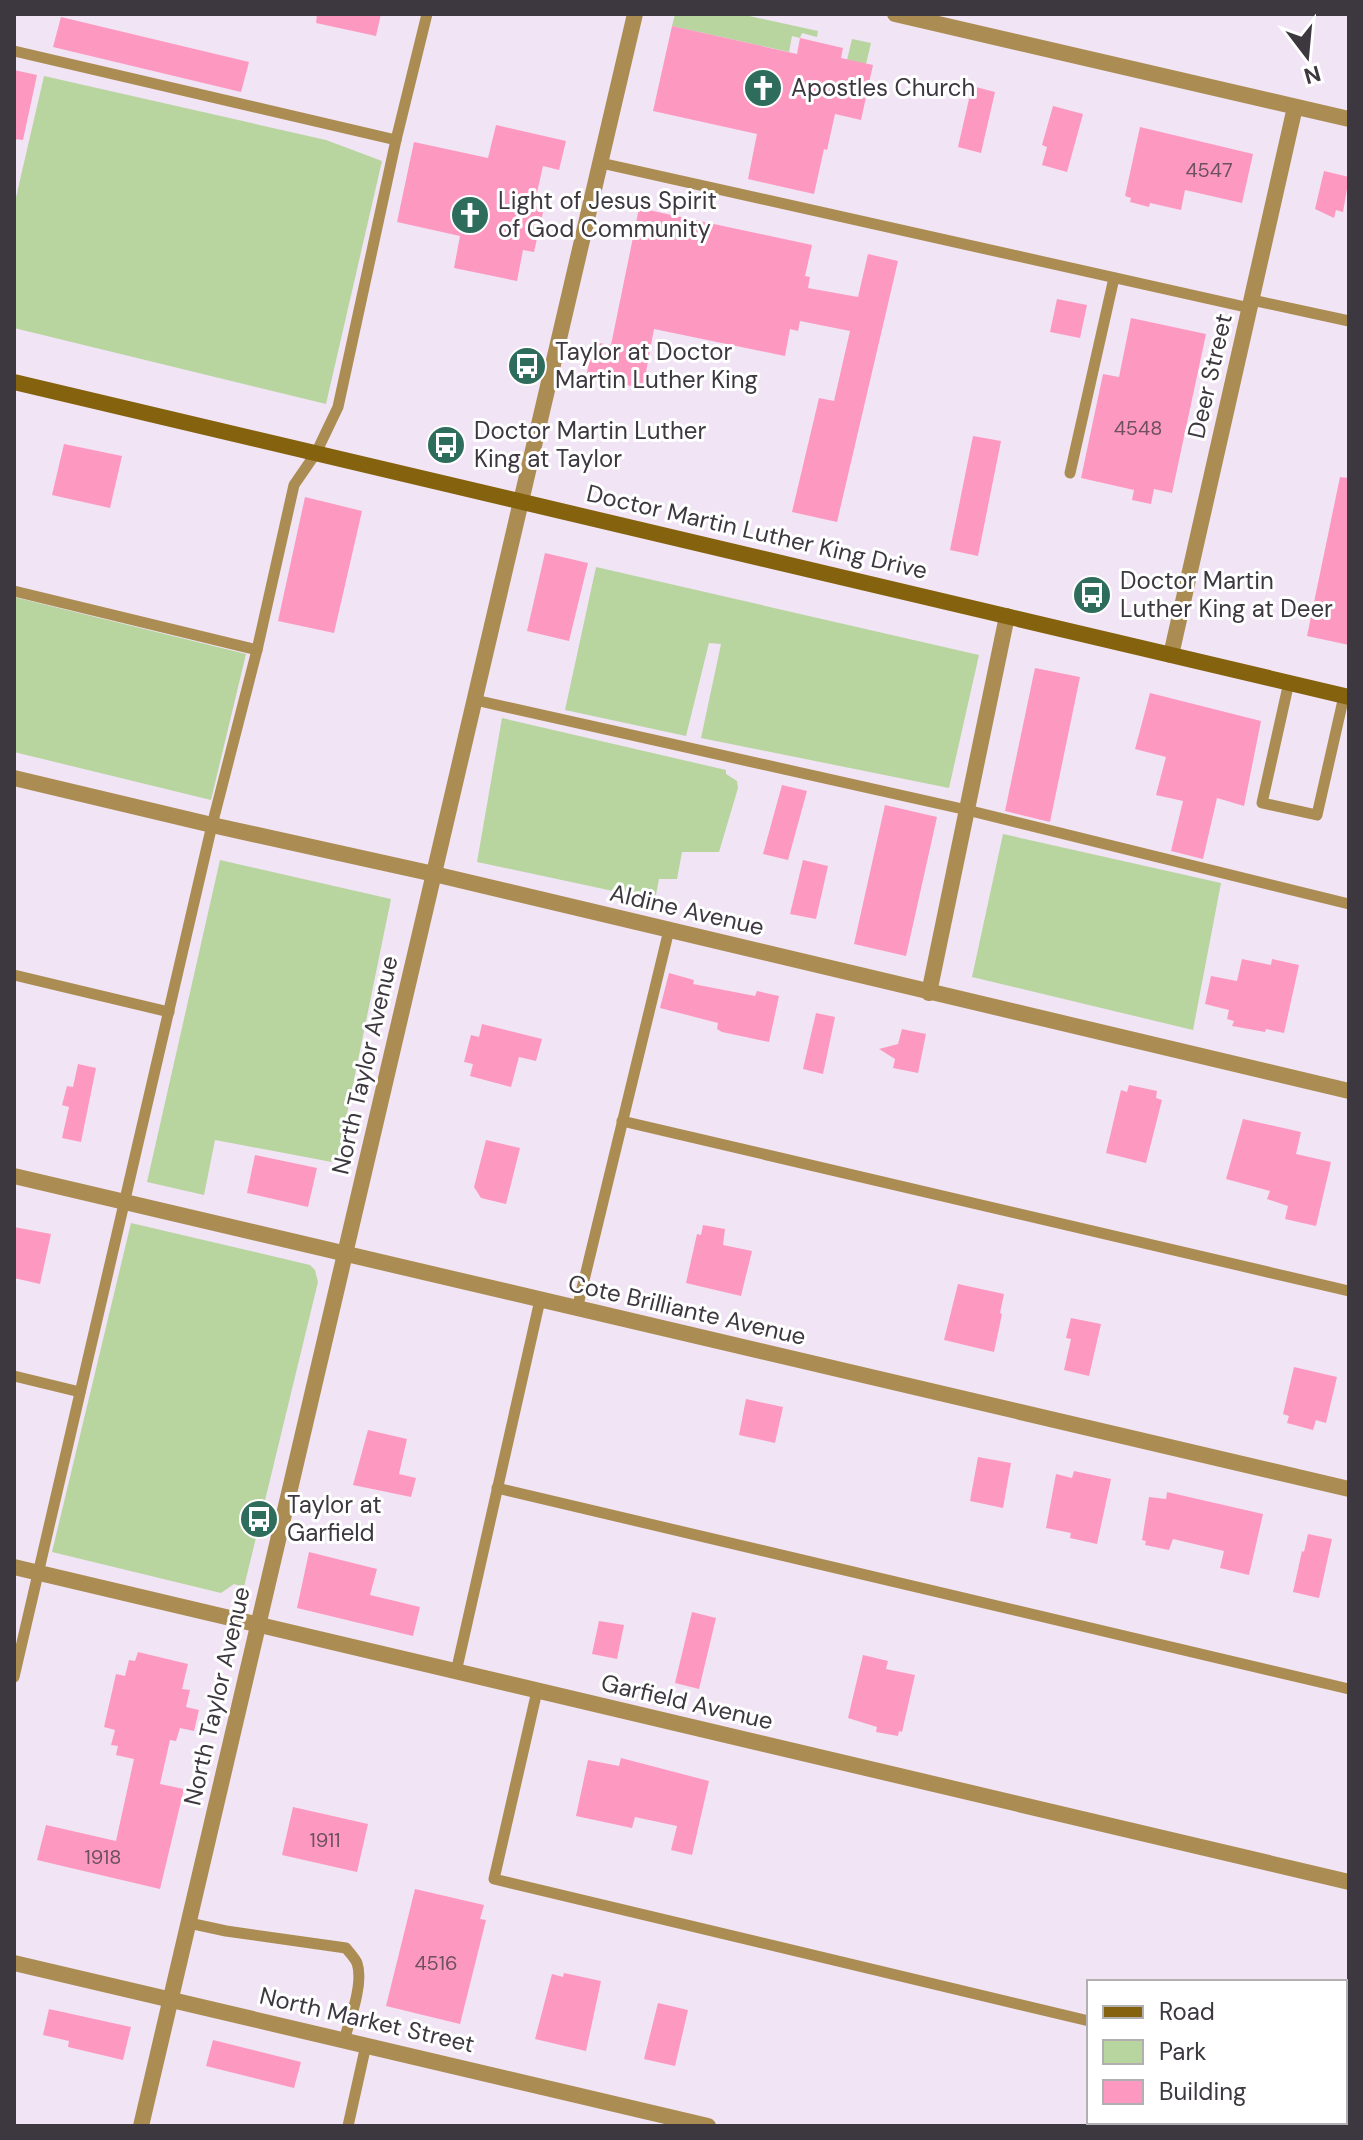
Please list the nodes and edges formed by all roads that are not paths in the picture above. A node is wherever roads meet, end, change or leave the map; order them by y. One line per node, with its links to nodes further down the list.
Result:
1 (427, 14): 7 (lane)
2 (635, 14): 8 (street, North Taylor Avenue)
3 (895, 14): 5 (street)
4 (14, 51): 7 (lane)
5 (1295, 107): 6 (street); 10 (street, Deer Street)
6 (1349, 119)
7 (396, 140): 13 (lane)
8 (601, 163): 9 (lane); 15 (street, North Taylor Avenue)
9 (1114, 278): 10 (lane); 14 (lane)
10 (1251, 304): 11 (lane); 19 (street, Deer Street)
11 (1349, 321)
12 (14, 382): 13 (main road, Doctor Martin Luther King Drive)
13 (316, 453): 15 (main road, Doctor Martin Luther King Drive); 18 (lane)
14 (1070, 473)
15 (522, 501): 17 (main road, Doctor Martin Luther King Drive); 22 (street, North Taylor Avenue)
16 (14, 591): 18 (lane)
17 (1007, 616): 19 (main road, Doctor Martin Luther King Drive); 24 (street)
18 (257, 650): 25 (lane)
19 (1171, 655): 20 (main road, Doctor Martin Luther King Drive)
20 (1289, 682): 21 (main road, Doctor Martin Luther King Drive); 21 (lane)
21 (1347, 697)
22 (475, 700): 24 (lane); 26 (street, North Taylor Avenue)
23 (14, 778): 25 (street, Aldine Avenue)
24 (967, 810): 27 (lane); 30 (street)
25 (212, 825): 26 (street, Aldine Avenue); 31 (lane)
26 (434, 874): 28 (street, Aldine Avenue); 36 (street, North Taylor Avenue)
27 (1349, 904)
28 (669, 930): 30 (street, Aldine Avenue); 33 (lane)
29 (14, 975): 31 (lane)
30 (929, 993): 32 (street, Aldine Avenue)
31 (169, 1012): 35 (lane)
32 (1349, 1091)
33 (622, 1121): 37 (lane); 39 (lane)
34 (14, 1176): 35 (street, Cote Brilliante Avenue)
35 (125, 1201): 36 (street, Cote Brilliante Avenue); 41 (lane)
36 (345, 1255): 38 (street, Cote Brilliante Avenue); 46 (street, North Taylor Avenue)
37 (1349, 1291)
38 (540, 1300): 39 (street, Cote Brilliante Avenue); 42 (lane)
39 (577, 1309): 43 (street, Cote Brilliante Avenue)
40 (14, 1376): 41 (lane)
41 (80, 1392): 45 (lane)
42 (497, 1488): 47 (lane); 49 (lane)
43 (1349, 1489)
44 (14, 1567): 45 (street, Garfield Avenue)
45 (37, 1572): 46 (street, Garfield Avenue); 48 (lane)
46 (258, 1626): 47 (street, Garfield Avenue); 52 (street, North Taylor Avenue)
47 (456, 1672): 50 (street, Garfield Avenue)
48 (14, 1677)
49 (1349, 1689)
50 (537, 1691): 51 (street, Garfield Avenue); 55 (lane)
51 (1349, 1882)
52 (189, 1923): 54 (street, North Taylor Avenue); 56 (lane)
53 (14, 1963): 54 (street, North Market Street)
54 (171, 1999): 56 (street, North Market Street); 58 (street, North Taylor Avenue)
55 (1087, 2021)
56 (344, 2040): 57 (street, North Market Street)
57 (366, 2045): 59 (lane); 60 (street, North Market Street)
58 (141, 2126)
59 (348, 2126)
60 (708, 2126)

